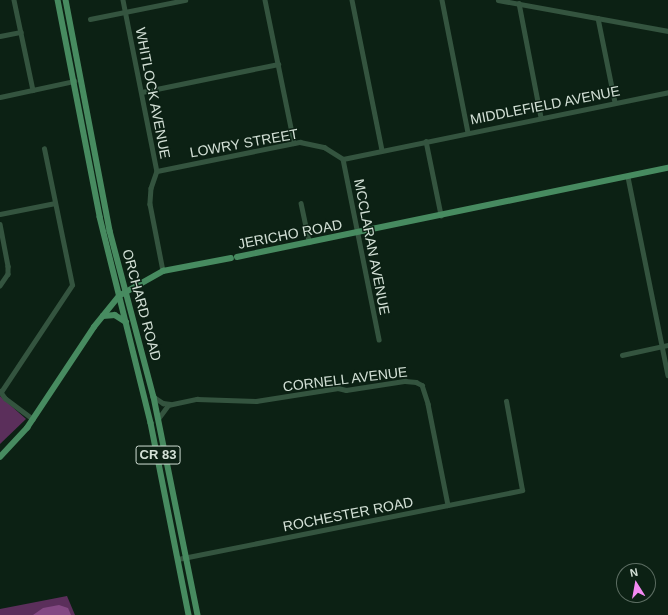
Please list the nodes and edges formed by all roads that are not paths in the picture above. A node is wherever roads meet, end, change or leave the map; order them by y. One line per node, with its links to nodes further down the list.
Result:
1 (14, 0): 15 (street)
2 (58, 0): 18 (main road, ORCHARD ROAD / CR 83)
3 (66, 0): 45 (main road, ORCHARD ROAD / CR 83)
4 (123, 0): 11 (street, WHITLOCK AVENUE)
5 (185, 0): 11 (street)
6 (265, 0): 17 (street)
7 (352, 0): 29 (street)
8 (442, 0): 25 (street)
9 (498, 0): 10 (street)
10 (519, 3): 12 (street); 24 (street)
11 (125, 12): 13 (street); 20 (street, WHITLOCK AVENUE)
12 (598, 18): 14 (street); 23 (street)
13 (90, 19)
14 (668, 31)
15 (21, 32): 16 (street); 19 (street)
16 (0, 36)
17 (278, 64): 20 (street); 27 (street)
18 (74, 81): 19 (street); 46 (main road, ORCHARD ROAD / CR 83)
19 (32, 90): 22 (street)
20 (142, 92): 32 (street, WHITLOCK AVENUE)
21 (668, 92): 23 (street, MIDDLEFIELD AVENUE)
22 (0, 96)
23 (615, 102): 24 (street, MIDDLEFIELD AVENUE)
24 (542, 117): 25 (street, MIDDLEFIELD AVENUE)
25 (468, 132): 26 (street, MIDDLEFIELD AVENUE)
26 (426, 141): 29 (street); 37 (street)
27 (294, 143): 30 (street, LOWRY STREET); 32 (street, LOWRY STREET)
28 (44, 149): 34 (street)
29 (382, 150): 30 (street)
30 (343, 159): 39 (street, MCCLARAN AVENUE)
31 (668, 168): 33 (main road, JERICHO ROAD)
32 (157, 171): 43 (street, WHITLOCK AVENUE)
33 (628, 177): 37 (main road, JERICHO ROAD); 51 (street)
34 (55, 203): 36 (street); 54 (street)
35 (301, 203): 40 (street)
36 (0, 214)
37 (441, 215): 39 (main road, JERICHO ROAD)
38 (0, 224): 44 (street)
39 (358, 232): 40 (main road, JERICHO ROAD); 49 (street, MCCLARAN AVENUE)
40 (309, 242): 41 (main road, JERICHO ROAD)
41 (237, 257): 42 (street, JERICHO ROAD)
42 (231, 258): 43 (main road, JERICHO ROAD)
43 (163, 271): 45 (main road, JERICHO ROAD)
44 (0, 286)
45 (126, 291): 46 (main road, JERICHO ROAD); 55 (main road, ORCHARD ROAD / CR 83)
46 (119, 296): 47 (main road, JERICHO ROAD); 48 (main road, ORCHARD ROAD / CR 83)
47 (103, 316): 48 (main road); 58 (main road, JERICHO ROAD)
48 (126, 322): 63 (main road, ORCHARD ROAD / CR 83)
49 (379, 339)
50 (668, 346): 51 (street)
51 (662, 347): 52 (street); 53 (street)
52 (622, 355)
53 (668, 375)
54 (1, 392): 58 (street)
55 (154, 396): 57 (street); 59 (main road, ORCHARD ROAD / CR 83)
56 (506, 401): 61 (street, ROCHESTER ROAD)
57 (172, 404): 59 (street); 61 (street, CORNELL AVENUE)
58 (33, 419): 60 (main road, JERICHO ROAD)
59 (158, 419): 62 (main road, ORCHARD ROAD / CR 83)
60 (0, 456)
61 (448, 505): 62 (street, ROCHESTER ROAD)
62 (186, 558): 63 (street, ROCHESTER ROAD); 65 (main road, ORCHARD ROAD / CR 83)
63 (178, 559): 64 (main road, ORCHARD ROAD / CR 83)
64 (190, 615)
65 (198, 615)

